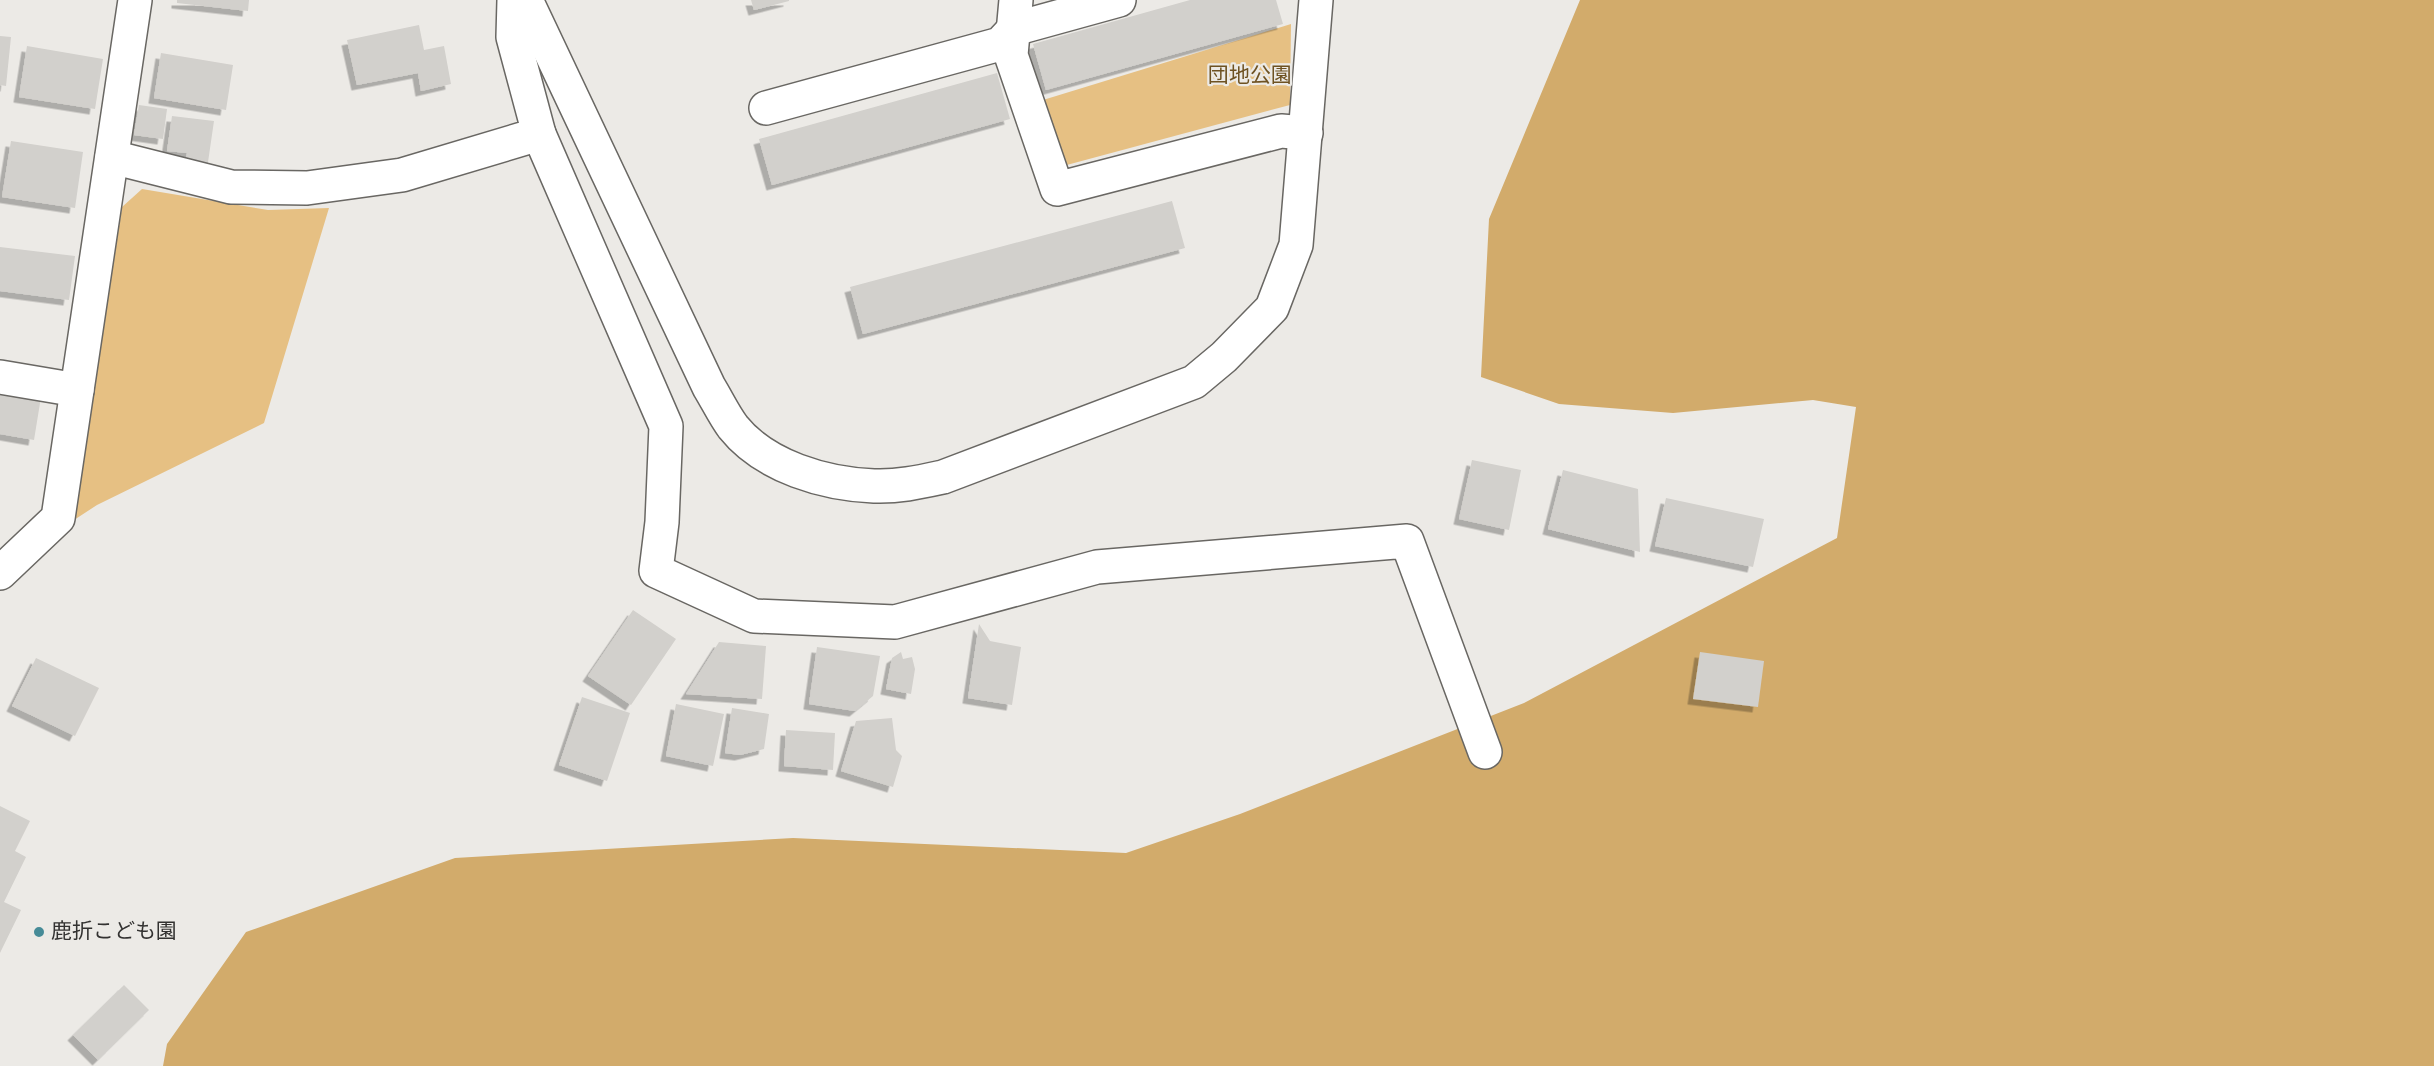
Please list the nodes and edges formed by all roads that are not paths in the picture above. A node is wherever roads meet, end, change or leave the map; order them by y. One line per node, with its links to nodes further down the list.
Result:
1 (135, 0): 10 (street)
2 (514, 0): 9 (street)
3 (526, 0): 8 (street)
4 (1119, 0): 6 (street)
5 (1316, 0): 8 (street)
6 (1015, 15): 7 (street); 8 (street)
7 (766, 108)
8 (1306, 133)
9 (539, 134): 10 (street); 14 (street)
10 (112, 157): 12 (street)
11 (0, 377): 12 (street)
12 (77, 390): 13 (street)
13 (0, 573)
14 (1485, 752)

